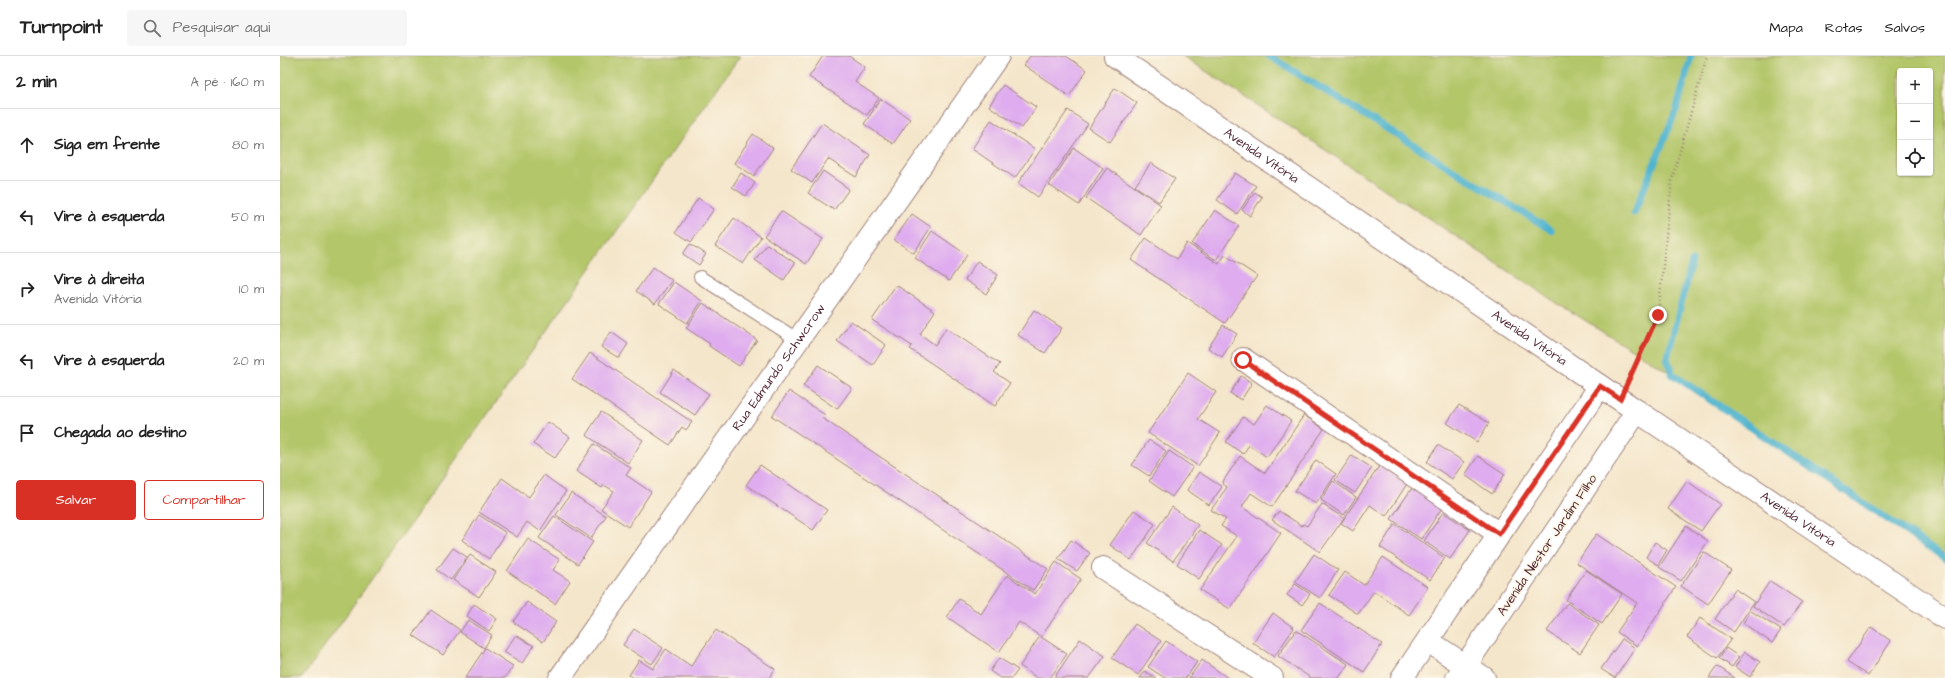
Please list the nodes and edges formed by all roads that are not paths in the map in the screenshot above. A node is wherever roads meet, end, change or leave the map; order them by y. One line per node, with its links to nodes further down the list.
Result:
1 (998, 56): 4 (street, Rua Edmundo Schwcrow)
2 (1115, 56): 6 (street, Avenida Vitória)
3 (700, 277): 4 (lane)
4 (798, 340): 13 (street, Rua Edmundo Schwcrow)
5 (1243, 360): 8 (street)
6 (1600, 386): 7 (street, Avenida Vitória); 8 (street)
7 (1629, 405): 10 (street, Avenida Vitória); 12 (street, Avenida Nestor Jardim Filho)
8 (1499, 534): 11 (street)
9 (1103, 568): 14 (street)
10 (1945, 618)
11 (1428, 641): 12 (street); 15 (street)
12 (1461, 672): 16 (street)
13 (560, 678)
14 (1272, 678)
15 (1402, 678)
16 (1484, 678)

